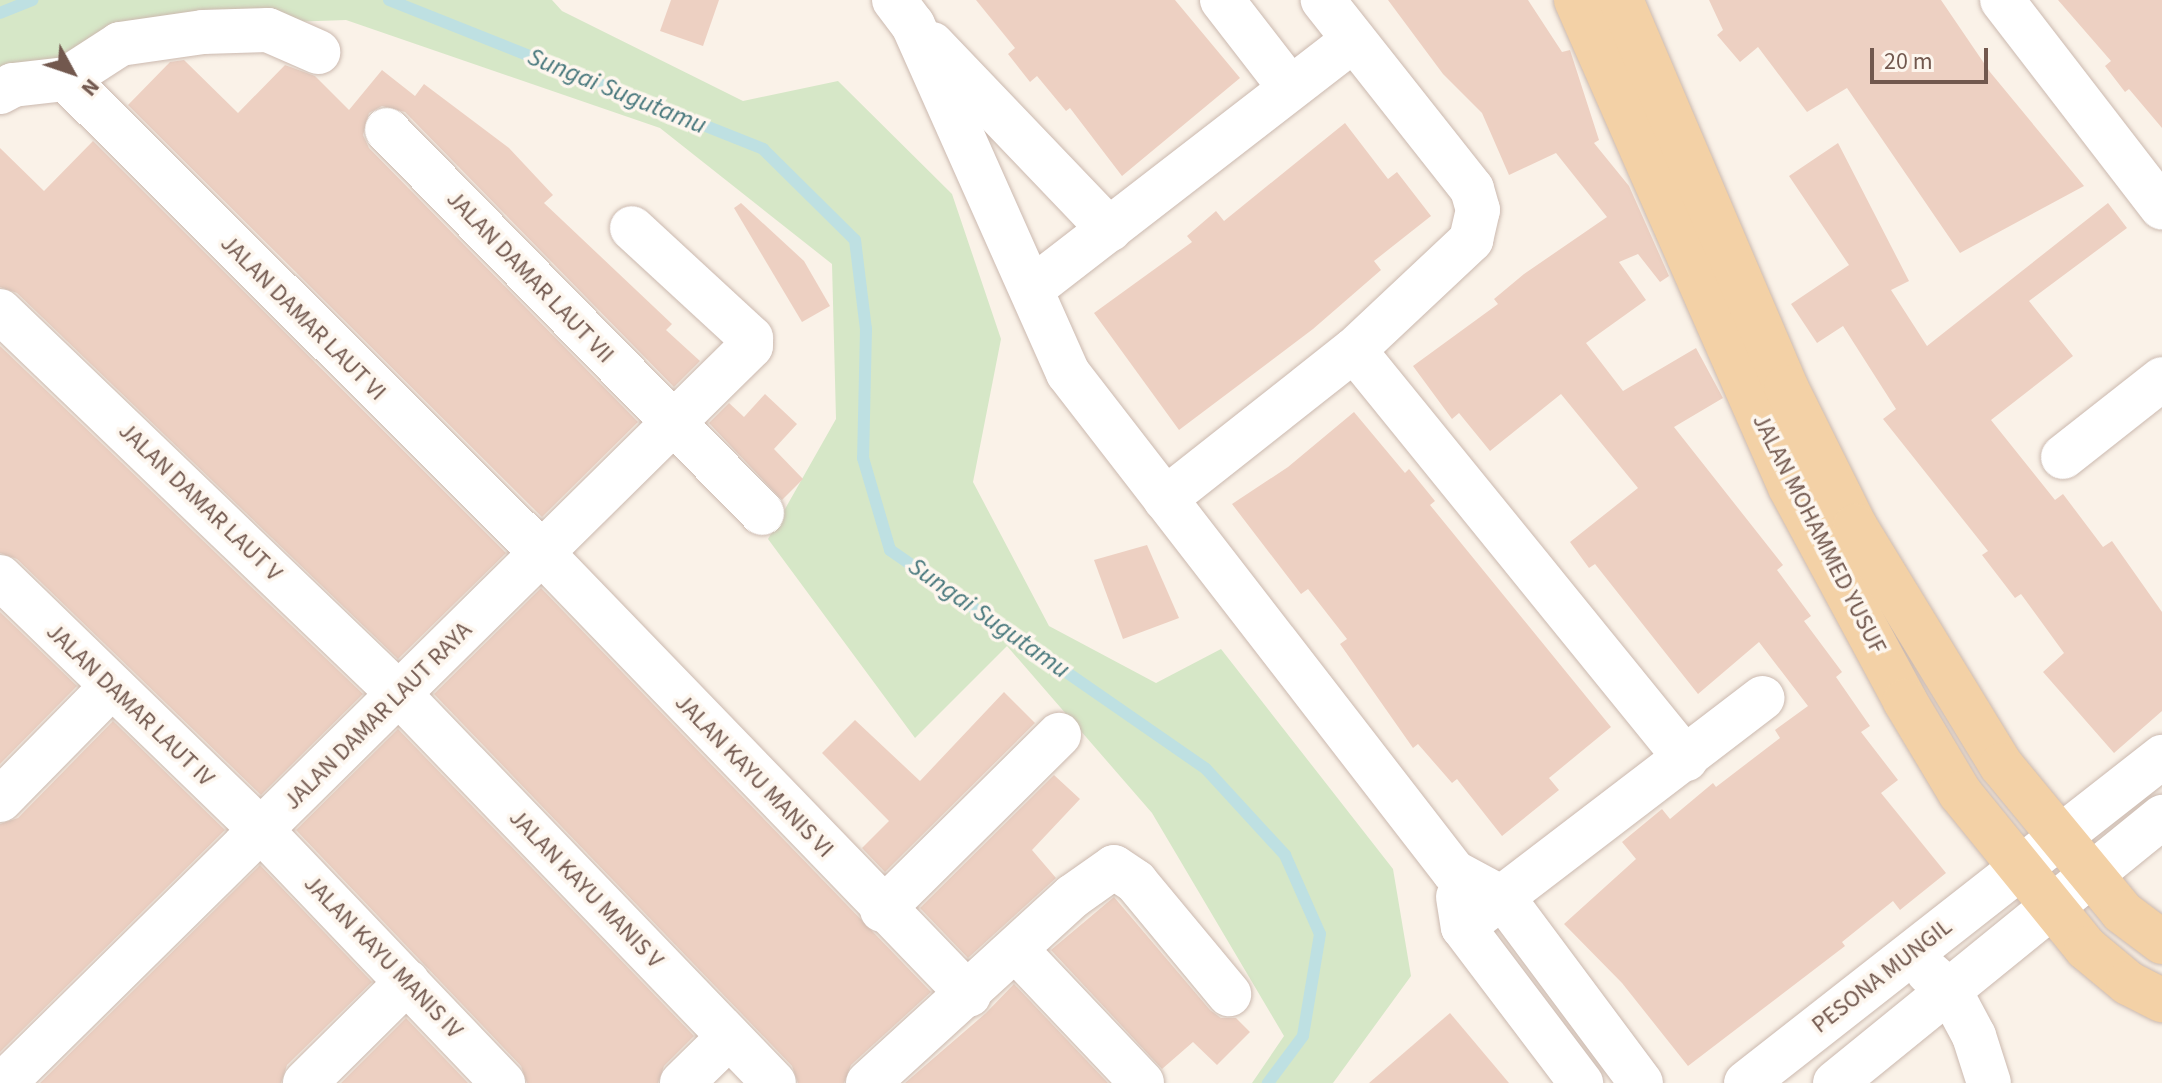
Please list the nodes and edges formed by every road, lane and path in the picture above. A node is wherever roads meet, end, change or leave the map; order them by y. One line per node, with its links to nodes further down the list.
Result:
1 (1222, 0): 10 (street)
2 (1323, 0): 7 (street)
3 (1576, 0): 36 (main road, JALAN MOHAMMED YUSUF)
4 (1621, 0): 35 (main road, JALAN MOHAMMED YUSUF)
5 (2002, 0): 13 (street)
6 (903, 13): 15 (street); 16 (street)
7 (1354, 40): 10 (street); 18 (street)
8 (318, 52): 9 (street)
9 (66, 79): 11 (street); 24 (street, JALAN DAMAR LAUT VI)
10 (1290, 88): 15 (street)
11 (0, 92)
12 (387, 130): 20 (street, JALAN DAMAR LAUT VII)
13 (2162, 208)
14 (632, 228): 20 (street, JALAN DAMAR LAUT RAYA)
15 (1110, 230): 16 (street)
16 (1034, 287): 22 (street)
17 (0, 311): 27 (street, JALAN DAMAR LAUT V)
18 (1354, 350): 22 (street); 31 (street)
19 (2162, 379): 21 (street)
20 (674, 425): 23 (street, JALAN DAMAR LAUT VII); 24 (street, JALAN DAMAR LAUT RAYA)
21 (2063, 457)
22 (1165, 499): 38 (street)
23 (762, 513)
24 (543, 554): 27 (street, JALAN DAMAR LAUT RAYA); 41 (street, JALAN KAYU MANIS VI)
25 (0, 577): 26 (street, JALAN DAMAR LAUT IV)
26 (111, 687): 32 (street); 34 (street, JALAN DAMAR LAUT IV)
27 (399, 694): 34 (street, JALAN DAMAR LAUT RAYA); 51 (street, JALAN KAYU MANIS V)
28 (1763, 698): 31 (street)
29 (1059, 735): 41 (street)
30 (2162, 757): 35 (street, PESONA MUNGIL)
31 (1686, 759): 39 (street)
32 (0, 800)
33 (2162, 817): 37 (street)
34 (262, 831): 46 (street, JALAN KAYU MANIS IV); 52 (street, JALAN DAMAR LAUT RAYA)
35 (2067, 831): 36 (street, PESONA MUNGIL); 37 (main road, JALAN MOHAMMED YUSUF)
36 (2018, 869): 40 (main road, JALAN MOHAMMED YUSUF); 45 (street, PESONA MUNGIL)
37 (2099, 869): 40 (street); 43 (main road, JALAN MOHAMMED YUSUF)
38 (1454, 872): 39 (street); 42 (street)
39 (1504, 899): 42 (street); 60 (street)
40 (2053, 906): 47 (street); 50 (main road, JALAN MOHAMMED YUSUF)
41 (882, 910): 49 (street, JALAN KAYU MANIS VI)
42 (1463, 927): 59 (street)
43 (2162, 942)
44 (1016, 950): 48 (street); 49 (street); 58 (street)
45 (1907, 955): 47 (street); 61 (street, PESONA MUNGIL)
46 (407, 982): 53 (street); 54 (street, JALAN KAYU MANIS IV)
47 (1950, 991): 62 (street); 63 (street)
48 (1229, 994)
49 (969, 995): 57 (street)
50 (2162, 1000)
51 (729, 1037): 55 (street); 56 (street, JALAN KAYU MANIS V)
52 (4, 1083)
53 (305, 1083)
54 (503, 1083)
55 (682, 1083)
56 (774, 1083)
57 (868, 1083)
58 (1142, 1083)
59 (1581, 1083)
60 (1641, 1083)
61 (1746, 1083)
62 (1835, 1083)
63 (1989, 1083)

